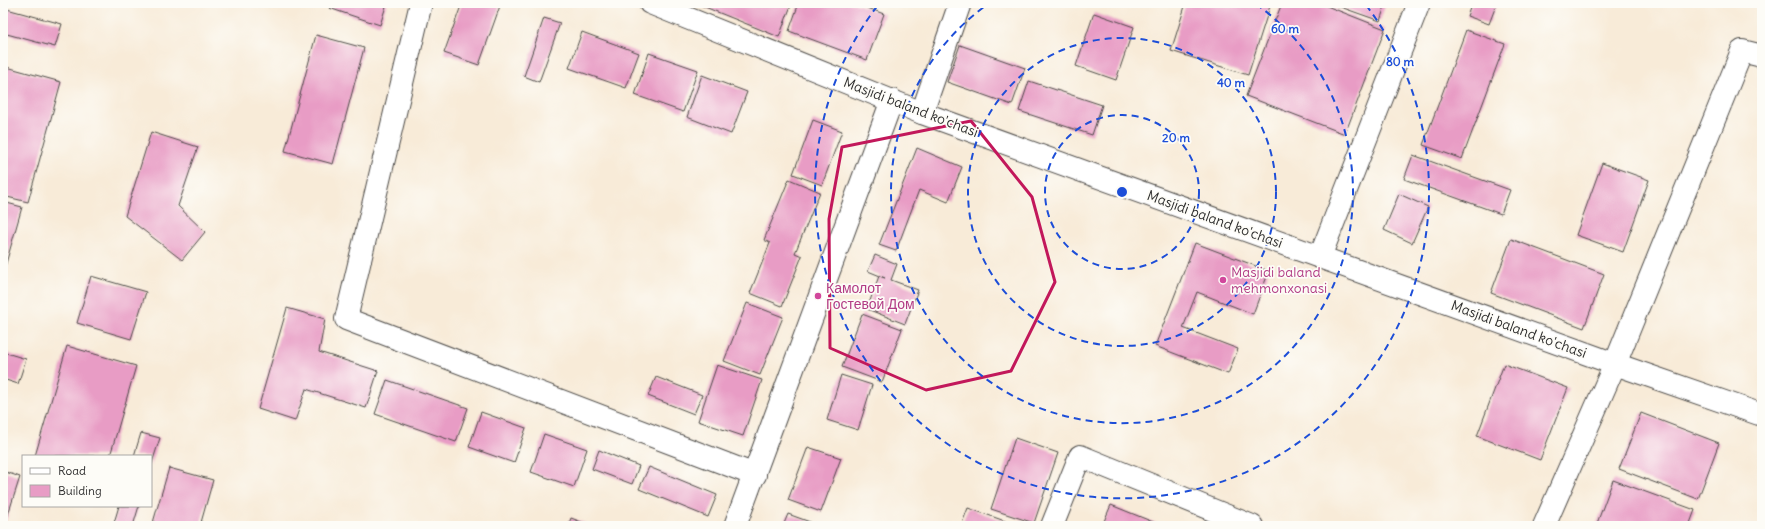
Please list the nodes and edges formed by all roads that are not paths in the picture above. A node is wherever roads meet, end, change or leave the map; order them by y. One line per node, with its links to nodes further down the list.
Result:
1 (421, 3): 11 (street)
2 (650, 3): 6 (street, Masjidi baland ko'chasi)
3 (960, 3): 7 (street)
4 (1419, 3): 8 (street)
5 (1762, 56): 9 (street)
6 (892, 100): 7 (street, Masjidi baland ko'chasi); 11 (street)
7 (922, 113): 8 (street, Masjidi baland ko'chasi)
8 (1320, 257): 9 (street, Masjidi baland ko'chasi)
9 (1615, 364): 10 (street, Masjidi baland ko'chasi); 15 (street)
10 (1762, 415)
11 (755, 475): 12 (street)
12 (735, 526)
13 (1052, 526): 14 (street)
14 (1252, 526)
15 (1544, 526)

